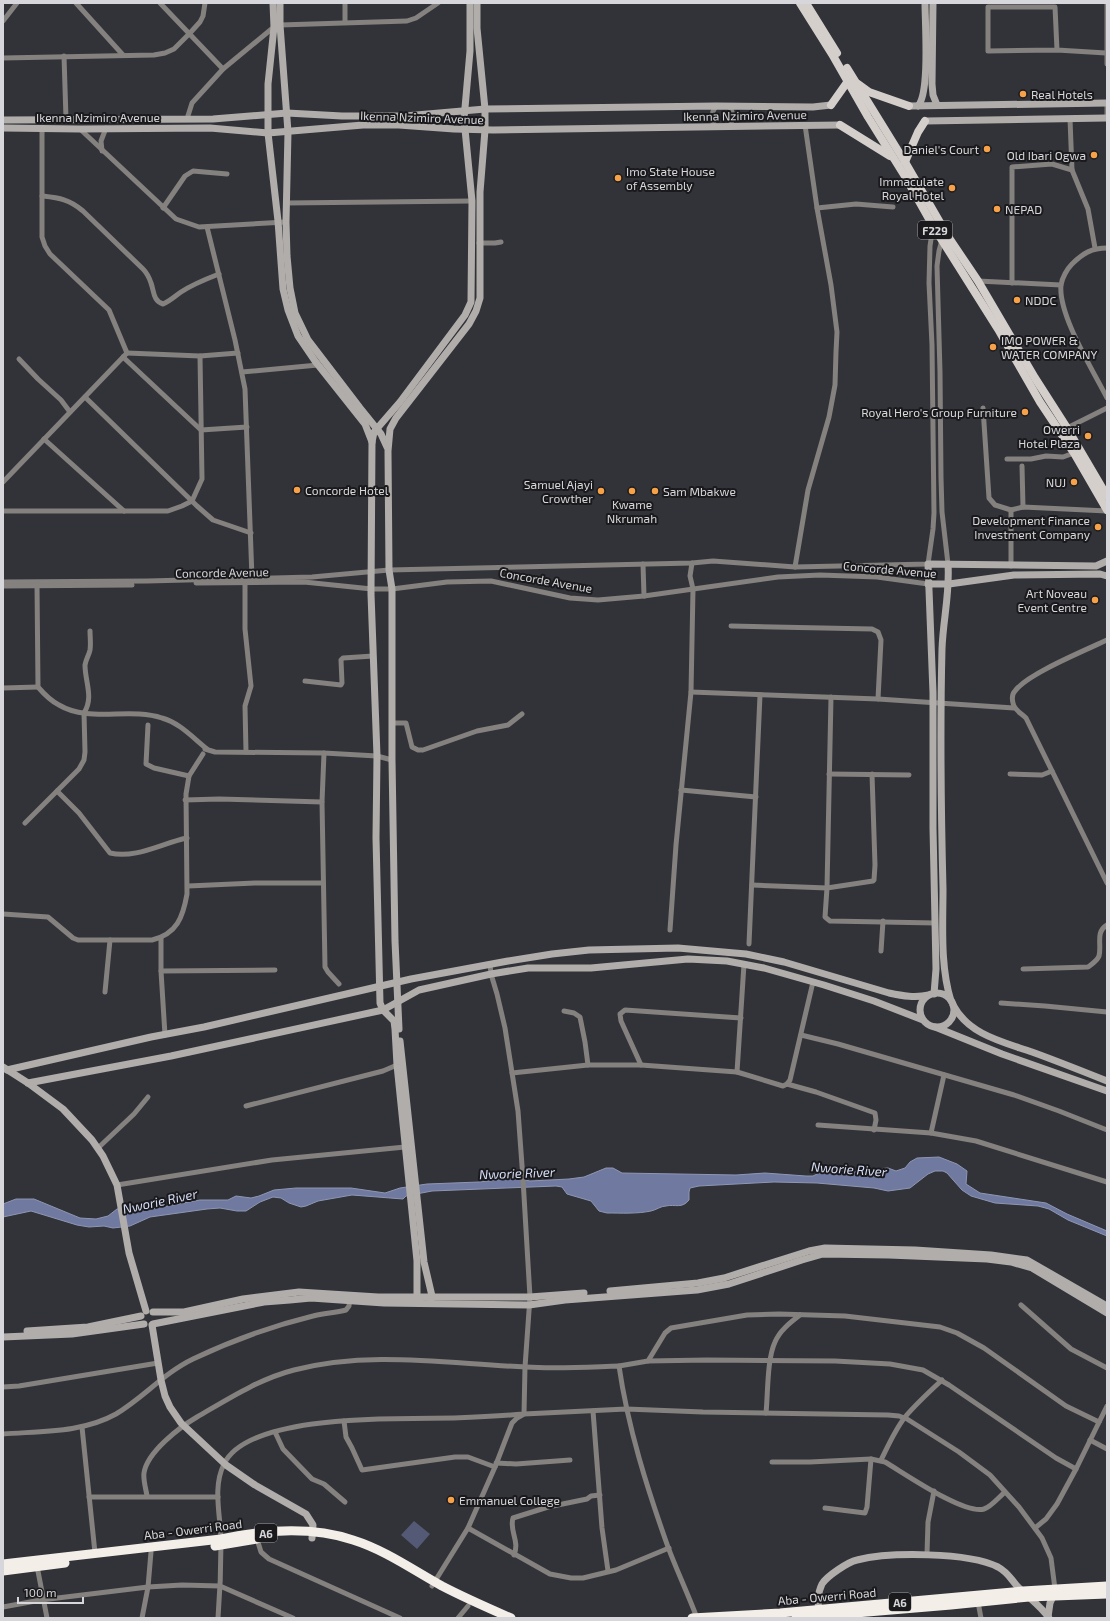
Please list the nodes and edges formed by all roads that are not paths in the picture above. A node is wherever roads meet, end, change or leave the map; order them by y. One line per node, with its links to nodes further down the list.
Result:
1 (17, 3): 16 (street)
2 (76, 3): 22 (street)
3 (160, 3): 19 (street)
4 (205, 3): 19 (street)
5 (273, 3): 18 (street)
6 (280, 3): 18 (street)
7 (345, 3): 17 (street)
8 (438, 3): 17 (street)
9 (470, 3): 36 (street)
10 (477, 3): 35 (street)
11 (800, 3): 27 (main road, F229)
12 (806, 3): 27 (main road, F229)
13 (925, 3): 34 (street)
14 (932, 3): 30 (street)
15 (1107, 3): 21 (street)
16 (3, 21)
17 (345, 22): 18 (street)
18 (277, 26): 26 (street); 37 (street); 38 (street)
19 (190, 33): 22 (street); 26 (street)
20 (1058, 50): 20 (street); 21 (street)
21 (1106, 53): 25 (street)
22 (123, 55): 23 (street)
23 (64, 56): 24 (street); 40 (street)
24 (3, 58)
25 (1107, 64)
26 (223, 69): 41 (street)
27 (852, 82): 29 (main road); 33 (main road); 58 (main road, F229); 59 (main road, F229)
28 (1107, 104): 30 (street); 39 (street)
29 (831, 105): 32 (street, Ikenna Nzimiro Avenue)
30 (937, 105): 34 (street)
31 (716, 106): 32 (street, Ikenna Nzimiro Avenue); 35 (street, Ikenna Nzimiro Avenue); 47 (street)
32 (728, 106): 48 (street)
33 (908, 106): 34 (street)
34 (918, 106)
35 (485, 109): 36 (street, Ikenna Nzimiro Avenue); 54 (street)
36 (464, 110): 37 (street, Ikenna Nzimiro Avenue); 53 (street)
37 (287, 113): 38 (street, Ikenna Nzimiro Avenue); 55 (street)
38 (267, 114): 41 (street, Ikenna Nzimiro Avenue); 56 (street)
39 (1107, 118): 42 (street)
40 (66, 119): 41 (street, Ikenna Nzimiro Avenue); 43 (street, Ikenna Nzimiro Avenue)
41 (187, 119)
42 (1070, 119): 44 (street); 60 (street)
43 (3, 120)
44 (925, 121): 59 (main road)
45 (805, 125): 46 (street, Ikenna Nzimiro Avenue); 48 (street, Ikenna Nzimiro Avenue); 67 (street)
46 (840, 125): 58 (main road)
47 (715, 126): 48 (street, Ikenna Nzimiro Avenue); 54 (street, Ikenna Nzimiro Avenue)
48 (730, 126)
49 (3, 128): 50 (street, Ikenna Nzimiro Avenue)
50 (42, 128): 52 (street, Ikenna Nzimiro Avenue); 62 (street)
51 (106, 128): 52 (street, Ikenna Nzimiro Avenue); 56 (street, Ikenna Nzimiro Avenue); 57 (street)
52 (80, 129): 57 (street)
53 (464, 130): 54 (street, Ikenna Nzimiro Avenue); 55 (street, Ikenna Nzimiro Avenue); 63 (street)
54 (485, 130): 74 (street)
55 (288, 132): 56 (street, Ikenna Nzimiro Avenue); 64 (street)
56 (268, 133): 68 (street)
57 (102, 151): 66 (street)
58 (895, 159): 70 (main road, F229)
59 (905, 162): 70 (main road, F229)
60 (1072, 170): 75 (street); 79 (street)
61 (227, 174): 66 (street)
62 (42, 196): 77 (street); 83 (street)
63 (472, 201): 64 (street); 81 (street)
64 (286, 203): 69 (street)
65 (893, 207): 67 (street)
66 (163, 208): 71 (street)
67 (817, 208): 119 (street)
68 (278, 221): 69 (street); 71 (street); 86 (street)
69 (286, 222): 95 (street)
70 (936, 223): 72 (main road, F229); 116 (street)
71 (207, 227): 77 (street)
72 (945, 238): 78 (main road, F229); 87 (main road, F229); 117 (street)
73 (501, 242): 74 (street)
74 (480, 243): 81 (street)
75 (1096, 248): 76 (street); 80 (street)
76 (1107, 248)
77 (219, 274): 82 (street)
78 (978, 281): 79 (street); 87 (main road, F229)
79 (1012, 283): 80 (street)
80 (1061, 285): 90 (street)
81 (474, 303): 95 (street); 100 (street)
82 (238, 353): 84 (street); 88 (street)
83 (125, 355): 84 (street); 89 (street); 97 (street)
84 (200, 356): 97 (street)
85 (19, 359): 93 (street)
86 (318, 365): 88 (street); 99 (street)
87 (1024, 366): 96 (main road, F229); 101 (main road, F229)
88 (242, 372): 94 (street)
89 (85, 397): 93 (street); 106 (street)
90 (1107, 398)
91 (983, 408): 108 (street)
92 (1107, 408): 96 (street)
93 (70, 412): 98 (street)
94 (247, 428): 97 (street); 112 (street)
95 (377, 428): 99 (street); 100 (street)
96 (1067, 428): 105 (main road, F229)
97 (201, 430): 106 (street)
98 (44, 439): 104 (street); 111 (street)
99 (372, 442): 121 (street)
100 (388, 451): 120 (street)
101 (1074, 454): 102 (street); 109 (main road, F229)
102 (1007, 459)
103 (1022, 466): 107 (street)
104 (3, 482)
105 (1107, 496)
106 (192, 500): 111 (street); 112 (street)
107 (1023, 508): 108 (street); 109 (street)
108 (1011, 510): 118 (street)
109 (1107, 510)
110 (3, 511): 111 (street)
111 (124, 511)
112 (251, 533): 123 (street)
113 (1107, 561): 118 (street, Concorde Avenue)
114 (692, 563): 115 (street, Concorde Avenue); 119 (street, Concorde Avenue); 132 (street)
115 (643, 564): 120 (street, Concorde Avenue); 133 (street)
116 (928, 564): 117 (street, Concorde Avenue); 119 (street, Concorde Avenue); 127 (street)
117 (948, 564): 118 (street, Concorde Avenue); 128 (street)
118 (1011, 566)
119 (795, 567)
120 (389, 570): 121 (street, Concorde Avenue); 131 (street)
121 (372, 571): 123 (street, Concorde Avenue); 130 (street)
122 (1107, 576): 128 (street, Concorde Avenue)
123 (252, 578): 124 (street, Concorde Avenue)
124 (3, 582)
125 (246, 583): 126 (street, Concorde Avenue); 130 (street, Concorde Avenue); 153 (street)
126 (37, 584): 129 (street, Concorde Avenue); 140 (street)
127 (928, 584): 128 (street, Concorde Avenue); 132 (street, Concorde Avenue); 145 (street)
128 (949, 584): 146 (street)
129 (3, 586)
130 (372, 589): 131 (street, Concorde Avenue); 137 (street)
131 (392, 589): 133 (street, Concorde Avenue); 150 (street)
132 (693, 589): 133 (street, Concorde Avenue); 141 (street)
133 (644, 596)
134 (730, 626): 144 (street)
135 (90, 632): 148 (street)
136 (1107, 640): 147 (street)
137 (373, 656): 138 (street); 155 (street)
138 (305, 681)
139 (3, 688): 140 (street)
140 (38, 688): 148 (street)
141 (691, 692): 142 (street); 163 (street)
142 (760, 695): 143 (street); 165 (street)
143 (830, 697): 144 (street); 158 (street)
144 (878, 699): 145 (street)
145 (933, 703): 146 (street); 177 (street)
146 (941, 704): 147 (street); 197 (street)
147 (1014, 708): 157 (street)
148 (84, 713): 152 (street); 164 (street)
149 (522, 714): 150 (street)
150 (392, 723): 156 (street)
151 (148, 725): 162 (street)
152 (206, 751): 153 (street); 162 (street)
153 (246, 752): 154 (street)
154 (324, 753): 155 (street); 167 (street)
155 (377, 756): 156 (street); 193 (street)
156 (392, 760): 192 (street)
157 (1052, 771): 160 (street); 171 (street)
158 (829, 774): 159 (street); 174 (street)
159 (872, 774): 161 (street); 174 (street)
160 (1010, 774)
161 (909, 775)
162 (190, 776): 166 (street)
163 (681, 790): 165 (street); 179 (street)
164 (57, 792): 168 (street); 169 (street)
165 (756, 797): 172 (street)
166 (186, 800): 167 (street); 169 (street)
167 (322, 802): 170 (street)
168 (25, 823)
169 (187, 838): 173 (street)
170 (323, 883): 173 (street); 191 (street)
171 (1107, 883)
172 (752, 885): 174 (street); 182 (street)
173 (188, 886): 180 (street)
174 (828, 888): 176 (street)
175 (3, 914): 181 (street)
176 (883, 921): 177 (street); 183 (street)
177 (935, 923): 195 (street)
178 (1107, 925): 186 (street)
179 (670, 930)
180 (162, 938): 181 (street); 188 (street)
181 (110, 940): 194 (street)
182 (749, 944)
183 (881, 951)
184 (490, 964): 189 (street); 192 (street); 195 (street)
185 (744, 964): 189 (street); 190 (street); 202 (street)
186 (1023, 969)
187 (275, 970): 188 (street)
188 (161, 971): 205 (street)
189 (490, 974): 196 (street); 212 (street)
190 (813, 982): 203 (street); 206 (street)
191 (339, 984)
192 (397, 984): 193 (street); 196 (street)
193 (379, 988): 199 (street); 205 (street)
194 (105, 992)
195 (931, 994): 197 (street); 203 (street)
196 (397, 1003): 199 (street); 227 (street)
197 (952, 1003): 204 (street); 214 (street)
198 (1001, 1003): 201 (street)
199 (383, 1010): 207 (street); 215 (street)
200 (564, 1012): 209 (street)
201 (1107, 1012)
202 (741, 1018): 208 (street); 211 (street)
203 (923, 1020): 204 (street)
204 (935, 1027): 217 (street)
205 (165, 1035): 210 (street)
206 (800, 1035): 213 (street); 216 (street)
207 (397, 1065): 219 (street); 224 (street)
208 (641, 1065): 209 (street); 211 (street)
209 (588, 1066): 212 (street)
210 (5, 1068): 215 (street)
211 (737, 1072): 216 (street)
212 (512, 1073): 230 (street)
213 (944, 1075): 222 (street); 223 (street)
214 (1107, 1081)
215 (28, 1083): 225 (street)
216 (787, 1084): 221 (street)
217 (1107, 1090)
218 (148, 1097): 225 (street)
219 (246, 1106)
220 (818, 1125): 221 (street)
221 (874, 1130): 223 (street)
222 (1107, 1130)
223 (931, 1133): 226 (street)
224 (405, 1147): 227 (street); 228 (street)
225 (98, 1148): 228 (street)
226 (1107, 1182)
227 (413, 1184): 229 (street)
228 (117, 1185): 237 (street)
229 (414, 1195): 232 (street); 233 (street)
230 (530, 1297): 233 (street); 234 (street); 236 (street)
231 (350, 1298): 232 (street); 237 (street); 240 (street); 249 (street)
232 (418, 1300): 233 (street)
233 (431, 1300): 234 (street)
234 (529, 1305): 238 (street); 247 (street)
235 (1021, 1305): 248 (street)
236 (1107, 1306)
237 (146, 1313): 240 (street); 240 (street); 241 (street)
238 (1107, 1313)
239 (800, 1315): 243 (street); 244 (street); 259 (street)
240 (150, 1324): 242 (street); 245 (street)
241 (3, 1332)
242 (3, 1337)
243 (771, 1360): 244 (street); 250 (street); 255 (street)
244 (648, 1361): 246 (street)
245 (158, 1364): 249 (street); 251 (street)
246 (619, 1366): 247 (street); 253 (street)
247 (525, 1367): 256 (street); 260 (street)
248 (1107, 1368)
249 (160, 1380): 260 (street); 261 (street)
250 (942, 1380): 257 (street); 272 (street)
251 (3, 1387)
252 (1107, 1406): 259 (street)
253 (626, 1409): 254 (street); 255 (street); 286 (street)
254 (593, 1411): 256 (street); 275 (street)
255 (766, 1413): 257 (street)
256 (524, 1414): 258 (street); 271 (street)
257 (905, 1418): 268 (street); 274 (street)
258 (344, 1421): 262 (street); 271 (street)
259 (1099, 1422): 264 (street)
260 (183, 1425): 270 (street); 276 (street)
261 (82, 1427): 263 (street); 277 (street)
262 (275, 1432): 270 (street); 279 (street)
263 (3, 1434)
264 (1090, 1440): 265 (street); 272 (street)
265 (1107, 1449)
266 (871, 1459): 268 (street); 269 (street); 280 (street)
267 (570, 1460): 271 (street)
268 (880, 1460): 273 (street)
269 (772, 1462)
270 (224, 1464): 278 (street); 283 (street)
271 (496, 1465): 281 (street)
272 (1076, 1469): 282 (street)
273 (934, 1491): 274 (street); 289 (street)
274 (1005, 1492): 282 (street)
275 (600, 1495): 290 (street); 294 (street)
276 (147, 1496): 277 (street); 278 (street)
277 (89, 1497): 288 (street)
278 (218, 1497): 285 (street)
279 (345, 1502)
280 (825, 1508)
281 (468, 1528): 290 (street); 295 (street)
282 (1035, 1528): 299 (street)
283 (313, 1535): 284 (highway, Aba - Owerri Road / A6); 285 (highway, Aba - Owerri Road / A6); 295 (highway, Aba - Owerri Road / A6)
284 (258, 1539): 285 (highway, Aba - Owerri Road / A6); 313 (street)
285 (221, 1542): 287 (highway, Aba - Owerri Road / A6); 288 (highway, Aba - Owerri Road / A6); 296 (street)
286 (669, 1548): 294 (street); 318 (street)
287 (151, 1552): 291 (highway, Aba - Owerri Road / A6); 298 (street)
288 (95, 1553): 291 (highway, Aba - Owerri Road / A6)
289 (928, 1554): 300 (street); 306 (street)
290 (514, 1555): 294 (street)
291 (36, 1563): 292 (highway, Aba - Owerri Road / A6); 293 (highway, Aba - Owerri Road / A6); 302 (street)
292 (3, 1564)
293 (3, 1571)
294 (608, 1571)
295 (433, 1584): 304 (highway, Aba - Owerri Road / A6); 316 (highway, Aba - Owerri Road / A6)
296 (220, 1586): 298 (street); 311 (street); 312 (street)
297 (1107, 1586): 299 (highway, Aba - Owerri Road / A6)
298 (148, 1587): 302 (street); 310 (street)
299 (1055, 1592): 300 (highway, Aba - Owerri Road / A6); 301 (highway, Aba - Owerri Road / A6); 308 (street)
300 (1026, 1594): 303 (highway, Aba - Owerri Road / A6); 306 (highway, Aba - Owerri Road / A6); 308 (street)
301 (1107, 1594)
302 (44, 1600): 305 (street); 309 (street)
303 (978, 1602): 306 (highway, Aba - Owerri Road / A6); 320 (street)
304 (468, 1606): 314 (street); 315 (highway, Aba - Owerri Road / A6)
305 (3, 1607)
306 (819, 1614): 307 (highway, Aba - Owerri Road / A6); 319 (highway, Aba - Owerri Road / A6)
307 (715, 1617): 318 (highway, Aba - Owerri Road / A6)
308 (1049, 1617)
309 (47, 1618)
310 (142, 1618)
311 (218, 1618)
312 (293, 1618)
313 (400, 1618)
314 (458, 1618)
315 (498, 1618)
316 (511, 1618)
317 (692, 1618): 318 (highway, Aba - Owerri Road / A6)
318 (697, 1618)
319 (796, 1618)
320 (981, 1618)

